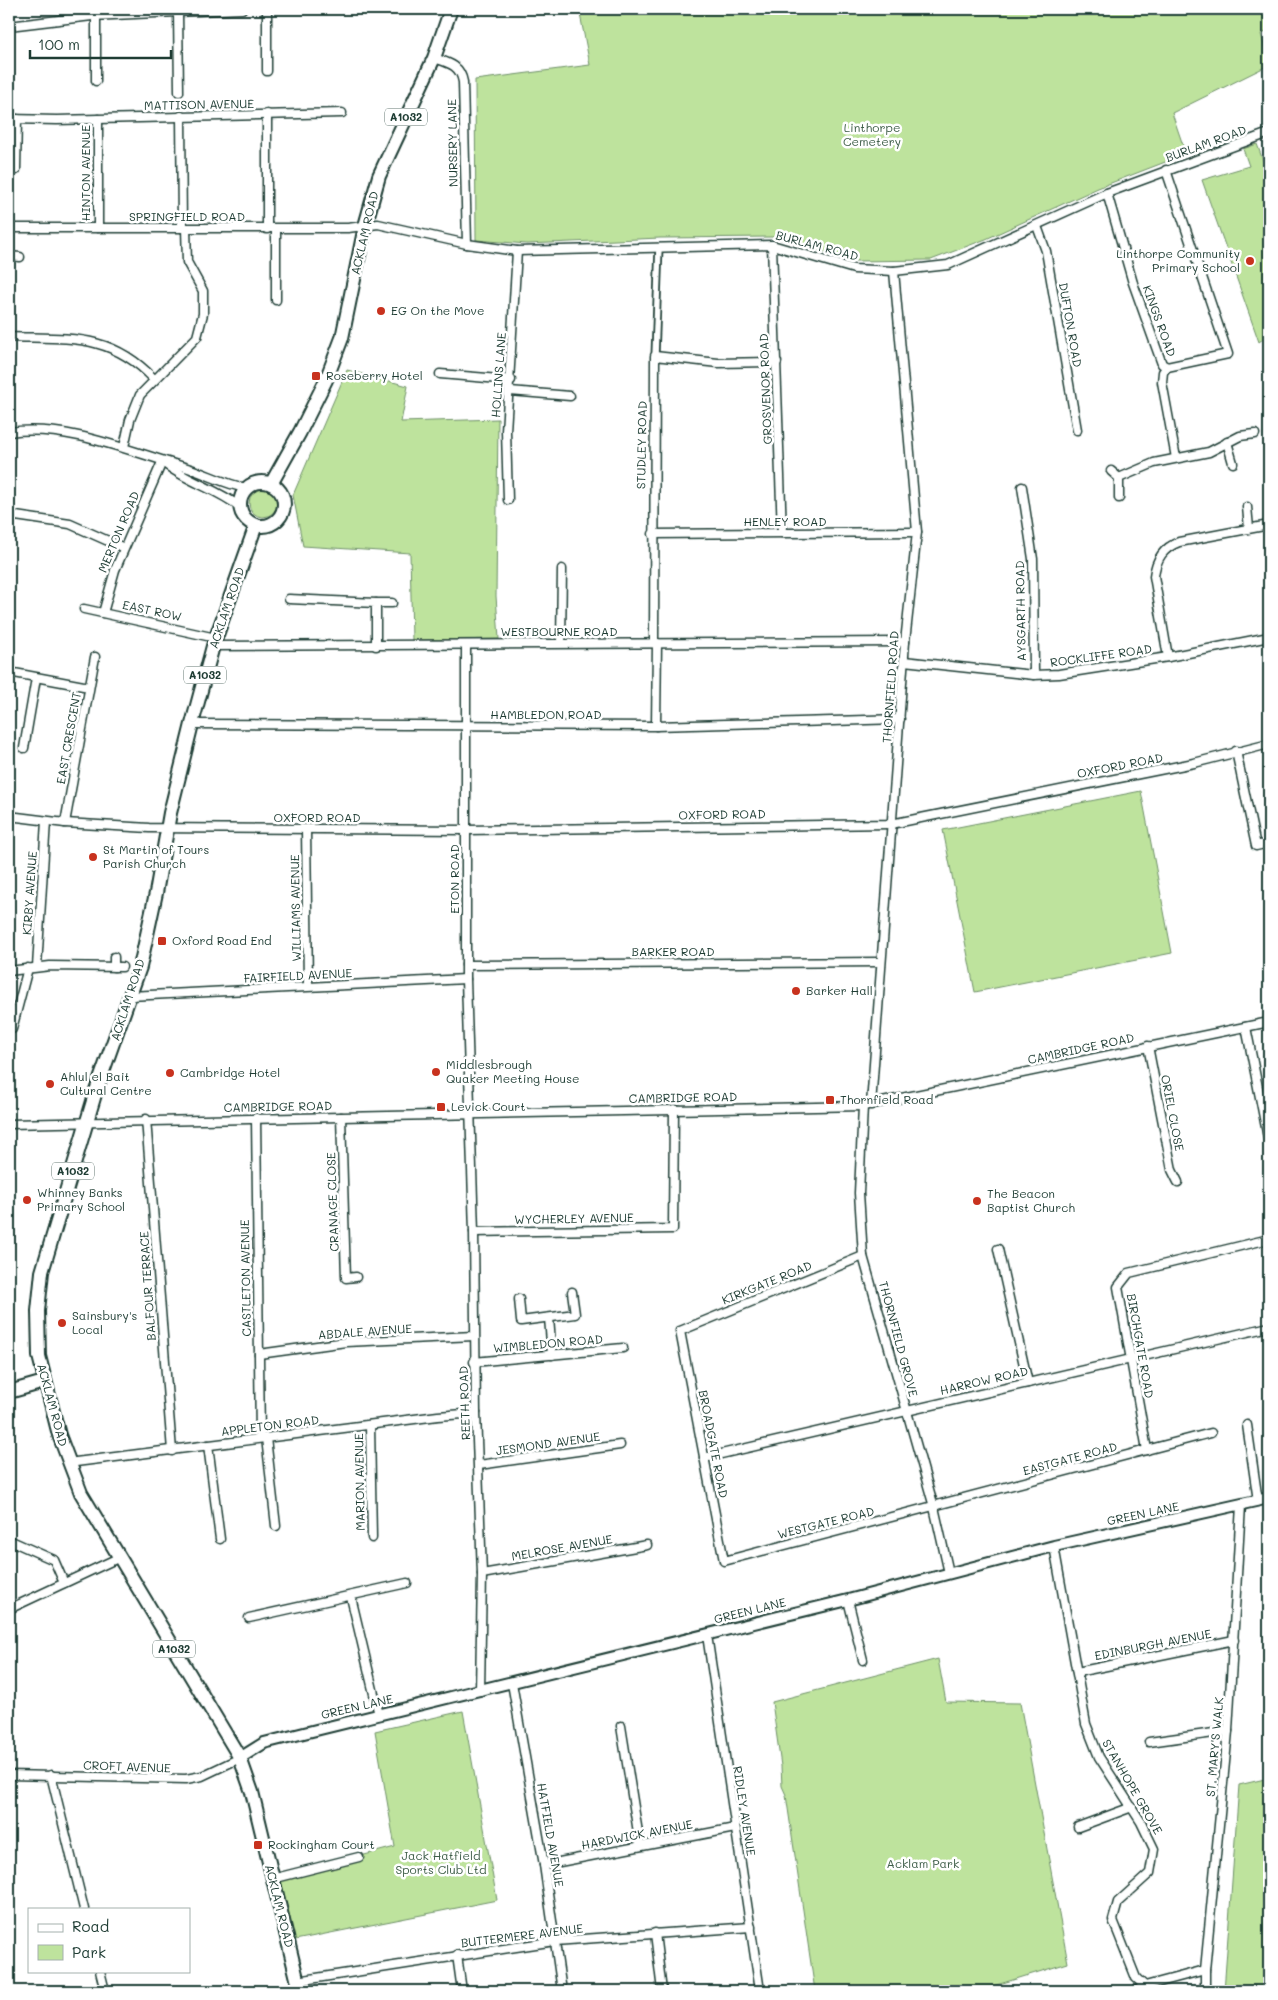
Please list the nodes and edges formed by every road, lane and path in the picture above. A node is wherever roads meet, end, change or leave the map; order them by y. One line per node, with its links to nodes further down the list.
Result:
1 (242, 9): 4 (street)
2 (267, 9): 8 (street)
3 (450, 9): 7 (main road, ACKLAM ROAD / A1032)
4 (180, 11): 5 (street); 10 (street)
5 (96, 16): 6 (street); 9 (street)
6 (9, 26)
7 (434, 58): 20 (main road, ACKLAM ROAD / A1032); 27 (street, NURSERY LANE)
8 (267, 71)
9 (96, 81)
10 (179, 92)
11 (342, 113): 12 (street, MATTISON AVENUE)
12 (266, 114): 13 (street, MATTISON AVENUE); 25 (street)
13 (181, 116): 15 (street, MATTISON AVENUE); 24 (street)
14 (13, 119): 15 (street, MATTISON AVENUE); 17 (street)
15 (98, 119): 23 (street, HINTON AVENUE)
16 (1269, 134): 18 (street, BURLAM ROAD)
17 (16, 170)
18 (1166, 170): 19 (street, BURLAM ROAD); 38 (street)
19 (1107, 193): 21 (street, BURLAM ROAD); 38 (street, KINGS ROAD)
20 (365, 226): 26 (street, SPRINGFIELD ROAD); 27 (street, BURLAM ROAD); 54 (main road, ACKLAM ROAD / A1032)
21 (1037, 226): 33 (street, BURLAM ROAD); 44 (street, DUFTON ROAD)
22 (9, 228): 23 (street, SPRINGFIELD ROAD)
23 (98, 228): 24 (street, SPRINGFIELD ROAD)
24 (184, 228): 25 (street, SPRINGFIELD ROAD); 40 (street)
25 (267, 229): 26 (street, SPRINGFIELD ROAD)
26 (276, 229): 34 (street)
27 (467, 244): 30 (street, BURLAM ROAD)
28 (772, 245): 29 (street, BURLAM ROAD); 33 (street, BURLAM ROAD); 37 (street, GROSVENOR ROAD)
29 (659, 247): 30 (street, BURLAM ROAD); 36 (street, STUDLEY ROAD)
30 (517, 251): 41 (street, HOLLINS LANE)
31 (9, 256): 32 (street)
32 (20, 257)
33 (894, 271): 65 (street, THORNFIELD ROAD)
34 (276, 300)
35 (9, 337): 40 (street)
36 (655, 356): 37 (street); 67 (street, STUDLEY ROAD)
37 (777, 362): 66 (street, GROSVENOR ROAD)
38 (1167, 367): 49 (street)
39 (440, 374): 41 (street)
40 (154, 379): 48 (street)
41 (511, 380): 42 (street, HOLLINS LANE)
42 (510, 391): 43 (street); 58 (street, HOLLINS LANE)
43 (570, 396)
44 (1077, 430)
45 (9, 432): 48 (street)
46 (1255, 434): 47 (street)
47 (1227, 442): 49 (street); 51 (street)
48 (124, 446): 50 (street)
49 (1176, 458): 53 (street)
50 (162, 462): 56 (street); 59 (street); 68 (street, MERTON ROAD)
51 (1233, 463)
52 (1111, 471): 53 (street)
53 (1119, 478): 57 (street)
54 (271, 484): 56 (main road); 63 (main road)
55 (1022, 487): 86 (street, AYSGARTH ROAD)
56 (246, 488): 59 (main road)
57 (1119, 498)
58 (508, 500)
59 (240, 507): 63 (main road)
60 (1247, 507): 64 (street)
61 (9, 515): 68 (street)
62 (1269, 525): 64 (street)
63 (256, 526): 76 (main road, ACKLAM ROAD / A1032)
64 (1249, 528): 83 (street)
65 (917, 532): 66 (street, HENLEY ROAD); 77 (street, THORNFIELD ROAD)
66 (782, 533): 67 (street, HENLEY ROAD)
67 (653, 534): 79 (street, STUDLEY ROAD)
68 (124, 548): 74 (street, MERTON ROAD)
69 (562, 568): 78 (street)
70 (289, 599): 71 (street)
71 (376, 603): 72 (street); 81 (street)
72 (392, 603)
73 (84, 609): 74 (street, EAST ROW)
74 (104, 613): 76 (street, EAST ROW)
75 (1269, 637): 83 (street, ROCKLIFFE ROAD)
76 (214, 642): 81 (street, WESTBOURNE ROAD); 90 (main road, ACKLAM ROAD / A1032)
77 (905, 642): 79 (street, WESTBOURNE ROAD); 84 (street, THORNFIELD ROAD)
78 (561, 643): 79 (street, WESTBOURNE ROAD); 80 (street, WESTBOURNE ROAD)
79 (656, 643): 92 (street, STUDLEY ROAD)
80 (466, 645): 81 (street, WESTBOURNE ROAD); 91 (street, ETON ROAD)
81 (376, 646)
82 (95, 657): 88 (street, EAST CRESCENT)
83 (1168, 657): 86 (street, ROCKLIFFE ROAD)
84 (904, 662): 86 (street, ROCKLIFFE ROAD); 89 (street, THORNFIELD ROAD)
85 (9, 672): 87 (street)
86 (1034, 675)
87 (36, 678): 88 (street); 94 (street)
88 (89, 687): 98 (street, EAST CRESCENT)
89 (900, 719): 92 (street, HAMBLEDON ROAD); 99 (street, THORNFIELD ROAD)
90 (192, 724): 91 (street, HAMBLEDON ROAD); 100 (main road, ACKLAM ROAD / A1032)
91 (467, 726): 92 (street, HAMBLEDON ROAD); 102 (street, ETON ROAD)
92 (656, 726)
93 (1269, 744): 95 (street, OXFORD ROAD)
94 (24, 748)
95 (1236, 750): 99 (street, OXFORD ROAD); 103 (street)
96 (9, 816): 97 (street, OXFORD ROAD)
97 (46, 821): 98 (street, OXFORD ROAD); 107 (street, KIRBY AVENUE)
98 (65, 823): 100 (street, OXFORD ROAD)
99 (891, 824): 102 (street, OXFORD ROAD); 105 (street, THORNFIELD ROAD)
100 (167, 828): 101 (street, OXFORD ROAD); 112 (main road, ACKLAM ROAD / A1032)
101 (306, 829): 102 (street, OXFORD ROAD); 111 (street, WILLIAMS AVENUE)
102 (467, 830): 106 (street, ETON ROAD)
103 (1269, 843)
104 (114, 957): 107 (street)
105 (880, 962): 106 (street, BARKER ROAD); 117 (street, THORNFIELD ROAD)
106 (466, 965): 110 (street, ETON ROAD)
107 (37, 967): 108 (street)
108 (28, 968): 109 (street); 115 (street)
109 (9, 971)
110 (466, 979): 111 (street, FAIRFIELD AVENUE); 119 (street, ETON ROAD)
111 (308, 986): 112 (street, FAIRFIELD AVENUE)
112 (130, 996): 123 (main road, ACKLAM ROAD / A1032)
113 (1269, 1022): 114 (street, CAMBRIDGE ROAD)
114 (1246, 1027): 116 (street, CAMBRIDGE ROAD); 125 (street)
115 (12, 1029)
116 (1148, 1046): 117 (street, CAMBRIDGE ROAD); 126 (street, ORIEL CLOSE)
117 (867, 1106): 118 (street, CAMBRIDGE ROAD); 130 (street, THORNFIELD GROVE)
118 (674, 1109): 119 (street, CAMBRIDGE ROAD); 127 (street, WYCHERLEY AVENUE)
119 (471, 1114): 120 (street, CAMBRIDGE ROAD); 127 (street, REETH ROAD)
120 (341, 1117): 121 (street, CAMBRIDGE ROAD); 131 (street, CRANAGE CLOSE)
121 (256, 1118): 122 (street, CAMBRIDGE ROAD); 139 (street, CASTLETON AVENUE)
122 (146, 1119): 123 (street, CAMBRIDGE ROAD); 155 (street, BALFOUR TERRACE)
123 (88, 1120): 124 (street, CAMBRIDGE ROAD); 143 (main road, ACKLAM ROAD / A1032)
124 (9, 1124)
125 (1269, 1143)
126 (1178, 1182)
127 (474, 1232): 137 (street, REETH ROAD)
128 (1269, 1239): 141 (street, BIRCHGATE ROAD)
129 (998, 1250): 144 (street)
130 (863, 1256): 136 (street, KIRKGATE ROAD); 146 (street, THORNFIELD GROVE)
131 (356, 1277)
132 (572, 1292): 134 (street)
133 (518, 1299): 134 (street)
134 (549, 1318): 140 (street)
135 (1269, 1327): 141 (street, HARROW ROAD)
136 (680, 1331): 156 (street, BROADGATE ROAD)
137 (474, 1336): 139 (street, ABDALE AVENUE); 142 (street, REETH ROAD)
138 (623, 1348): 140 (street, WIMBLEDON ROAD)
139 (259, 1354): 151 (street, CASTLETON AVENUE)
140 (552, 1354): 142 (street, WIMBLEDON ROAD)
141 (1132, 1359): 144 (street, HARROW ROAD); 154 (street, BIRCHGATE ROAD)
142 (474, 1362): 147 (street, REETH ROAD)
143 (44, 1382): 145 (main road); 157 (main road, ACKLAM ROAD / A1032)
144 (1028, 1383): 146 (street, HARROW ROAD)
145 (9, 1392)
146 (906, 1411): 156 (street, HARROW ROAD); 162 (street, THORNFIELD GROVE)
147 (476, 1413): 148 (street, APPLETON ROAD); 158 (street, REETH ROAD)
148 (370, 1425): 151 (street, APPLETON ROAD); 164 (street, MARION AVENUE)
149 (1247, 1425): 160 (street)
150 (1211, 1433): 154 (street, EASTGATE ROAD)
151 (263, 1438): 153 (street, APPLETON ROAD); 163 (street, CASTLETON AVENUE)
152 (620, 1445): 158 (street, JESMOND AVENUE)
153 (208, 1446): 155 (street, APPLETON ROAD); 166 (street)
154 (1148, 1450): 162 (street, EASTGATE ROAD)
155 (172, 1451): 157 (street, APPLETON ROAD)
156 (704, 1458): 170 (street, BROADGATE ROAD)
157 (68, 1463): 169 (main road, ACKLAM ROAD / A1032)
158 (479, 1466): 172 (street, REETH ROAD)
159 (1269, 1498): 160 (street, GREEN LANE)
160 (1258, 1501): 161 (street, GREEN LANE)
161 (1241, 1505): 168 (street, GREEN LANE); 180 (street, ST. MARY'S WALK)
162 (934, 1507): 170 (street, WESTGATE ROAD); 171 (street, THORNFIELD GROVE)
163 (276, 1526)
164 (372, 1538)
165 (9, 1540): 173 (street)
166 (220, 1540)
167 (647, 1545): 172 (street, MELROSE AVENUE)
168 (1054, 1546): 171 (street, GREEN LANE); 182 (street, STANHOPE GROVE)
169 (118, 1558): 173 (street); 189 (main road, ACKLAM ROAD / A1032)
170 (724, 1561)
171 (949, 1573): 176 (street, GREEN LANE)
172 (482, 1574): 184 (street, REETH ROAD)
173 (64, 1583): 177 (street)
174 (407, 1583): 175 (street)
175 (351, 1597): 178 (street); 185 (street)
176 (848, 1600): 179 (street, GREEN LANE); 181 (street)
177 (9, 1609)
178 (249, 1618)
179 (707, 1635): 183 (street, GREEN LANE); 194 (street, RIDLEY AVENUE)
180 (1234, 1640): 182 (street, EDINBURGH AVENUE); 187 (street, ST. MARY'S WALK)
181 (863, 1660)
182 (1076, 1672): 192 (street, STANHOPE GROVE)
183 (512, 1683): 184 (street, GREEN LANE); 197 (street, HATFIELD AVENUE)
184 (480, 1691): 185 (street, GREEN LANE)
185 (379, 1715): 189 (street, GREEN LANE)
186 (621, 1726): 195 (street)
187 (1228, 1731): 188 (street); 204 (street, ST. MARY'S WALK)
188 (1149, 1742)
189 (240, 1758): 191 (street, CROFT AVENUE); 198 (main road, ACKLAM ROAD / A1032)
190 (9, 1775): 191 (street, CROFT AVENUE)
191 (51, 1775): 199 (street)
192 (1132, 1807): 193 (street); 207 (street, STANHOPE GROVE)
193 (1078, 1827)
194 (735, 1828): 195 (street, HARDWICK AVENUE); 200 (street, RIDLEY AVENUE)
195 (640, 1845): 197 (street, HARDWICK AVENUE)
196 (359, 1856): 198 (street)
197 (544, 1865): 202 (street, HATFIELD AVENUE)
198 (272, 1878): 206 (main road, ACKLAM ROAD / A1032)
199 (84, 1908)
200 (751, 1927): 201 (street, BUTTERMERE AVENUE); 212 (street, RIDLEY AVENUE)
201 (655, 1933): 202 (street, BUTTERMERE AVENUE); 211 (street)
202 (555, 1941): 203 (street, BUTTERMERE AVENUE); 210 (street, HATFIELD AVENUE)
203 (457, 1955): 206 (street, BUTTERMERE AVENUE); 209 (street)
204 (1205, 1970): 207 (street); 214 (street, ST. MARY'S WALK)
205 (100, 1972): 208 (street)
206 (298, 1986)
207 (1145, 1986): 213 (street)
208 (105, 1991)
209 (462, 1991)
210 (562, 1991)
211 (662, 1991)
212 (760, 1991)
213 (1135, 1991)
214 (1205, 1991)

